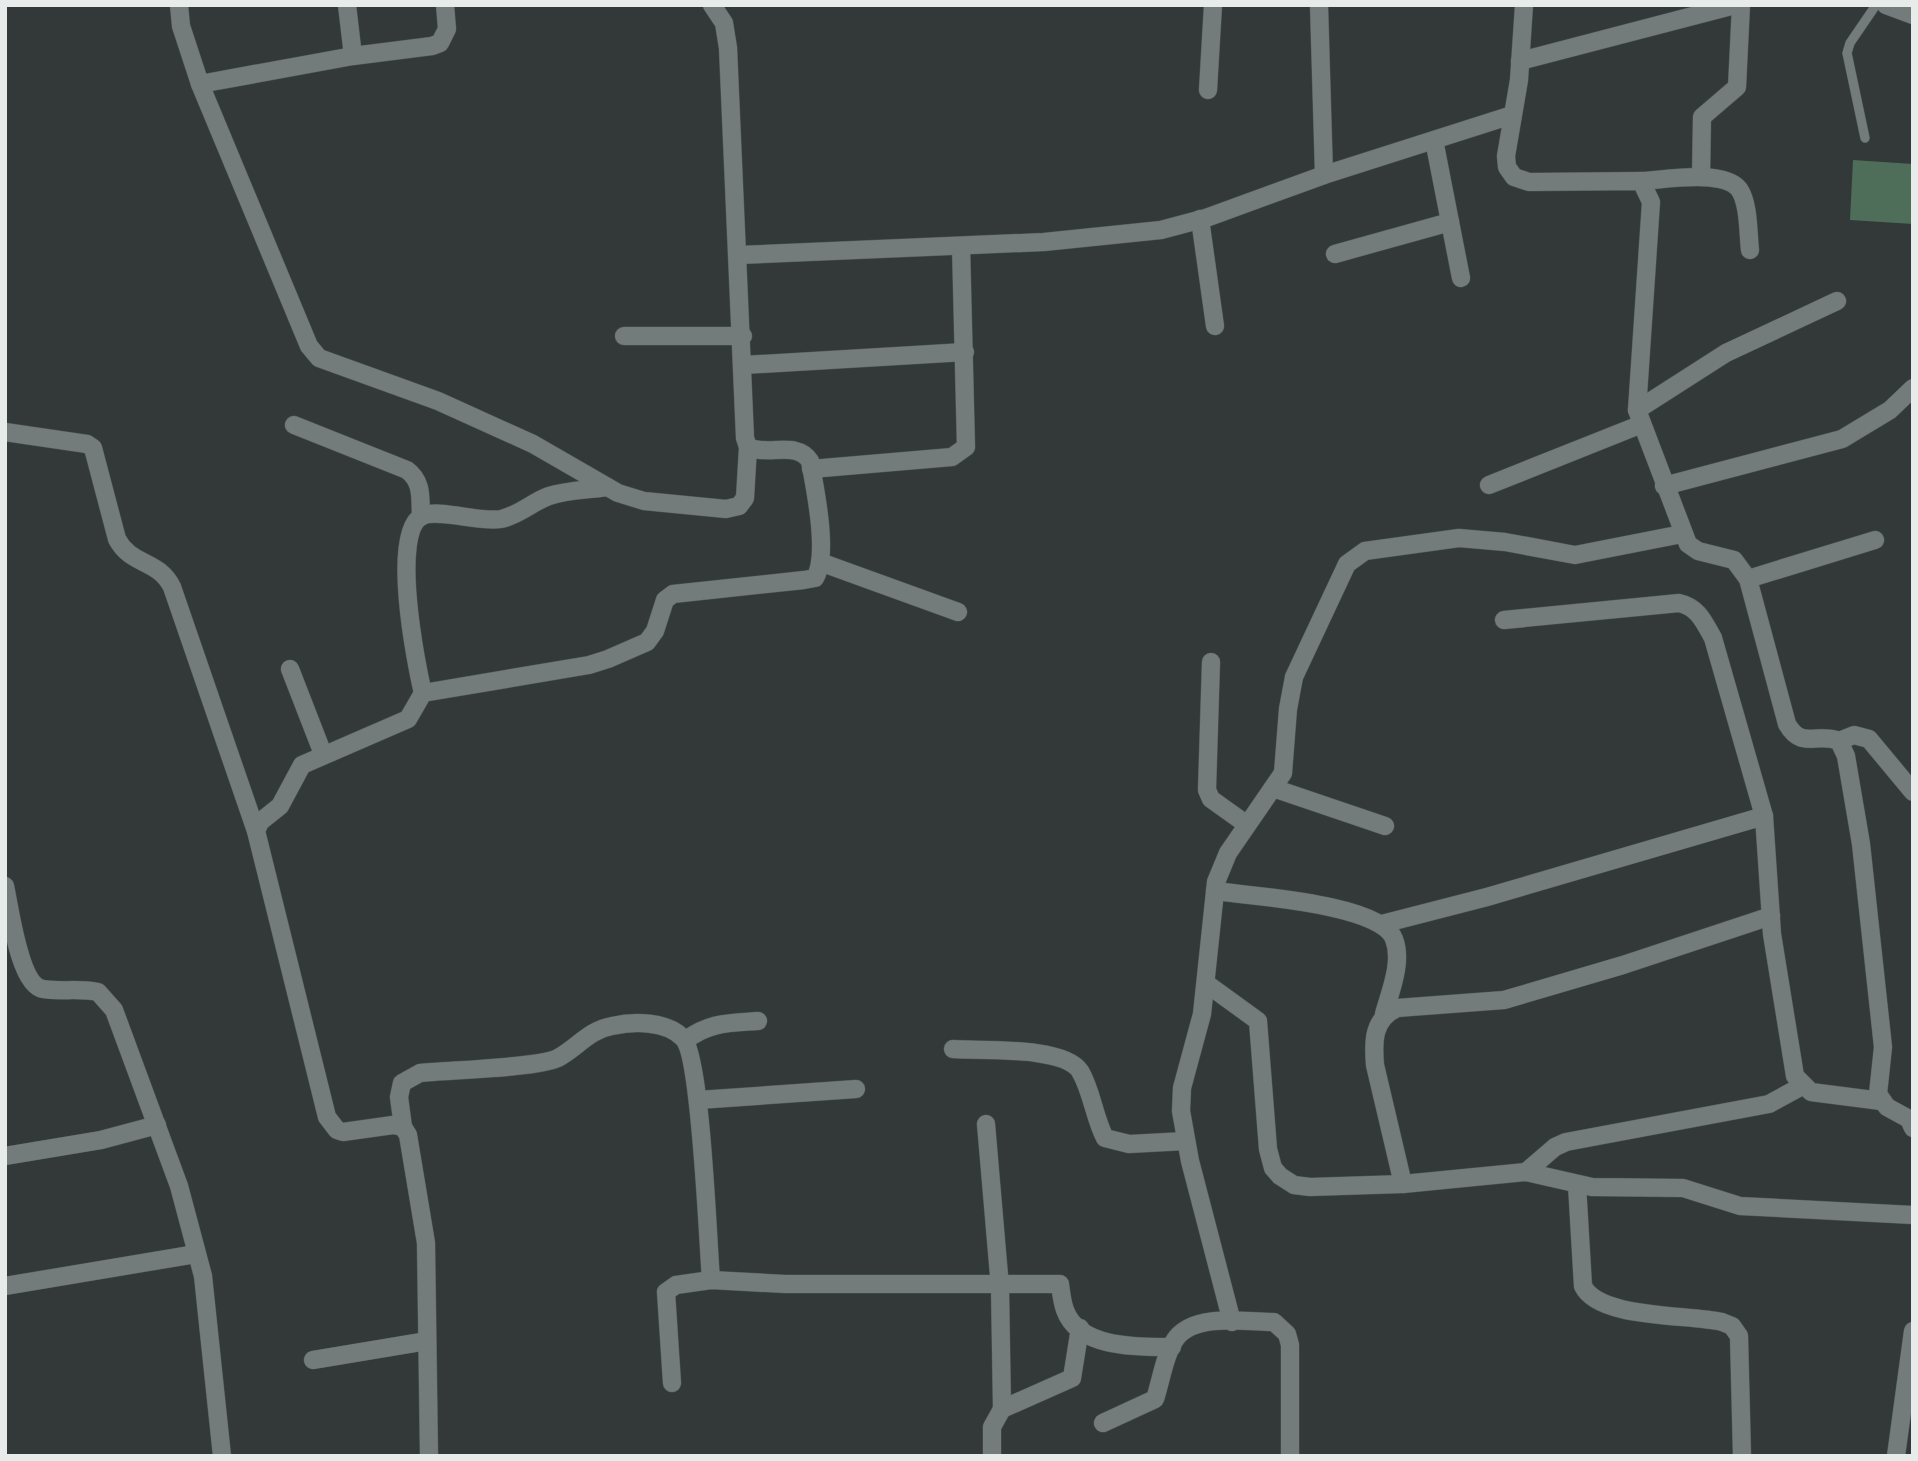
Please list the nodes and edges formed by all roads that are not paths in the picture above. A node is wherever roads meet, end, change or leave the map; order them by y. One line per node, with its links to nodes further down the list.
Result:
1 (179, 5): 15 (street)
2 (347, 5): 13 (street)
3 (445, 5): 13 (street)
4 (712, 5): 28 (street)
5 (1213, 5): 16 (street)
6 (1319, 5): 20 (street)
7 (1524, 5): 14 (street)
8 (1741, 5): 21 (street)
9 (1876, 5): 18 (lane)
10 (1886, 5): 12 (street)
11 (1726, 6): 14 (street)
12 (1913, 15)
13 (353, 56): 15 (street)
14 (1520, 61): 17 (street)
15 (200, 85): 44 (street)
16 (1208, 90)
17 (1512, 115): 19 (street); 22 (street)
18 (1865, 138)
19 (1434, 140): 20 (street); 24 (street)
20 (1324, 175): 23 (street)
21 (1701, 177): 22 (street); 26 (street)
22 (1641, 181): 37 (street)
23 (1200, 219): 25 (street); 31 (street)
24 (1450, 222): 27 (street); 29 (street)
25 (961, 246): 28 (street); 34 (street)
26 (1750, 250)
27 (1335, 254)
28 (739, 255): 33 (street)
29 (1461, 278)
30 (1837, 302): 37 (street)
31 (1216, 326)
32 (624, 336): 33 (street)
33 (743, 336): 35 (street)
34 (965, 352): 35 (street); 41 (street)
35 (744, 365): 40 (street)
36 (1913, 388): 43 (street)
37 (1639, 417): 42 (street); 43 (street)
38 (295, 425): 45 (street)
39 (5, 432): 62 (street)
40 (748, 447): 41 (street); 44 (street)
41 (811, 469): 48 (street)
42 (1489, 485)
43 (1664, 486): 46 (street)
44 (607, 487): 45 (street)
45 (421, 517): 54 (street)
46 (1682, 534): 49 (street); 57 (street)
47 (1875, 540): 49 (street)
48 (820, 562): 50 (street); 54 (street)
49 (1748, 579): 55 (street)
50 (958, 612)
51 (1504, 620): 59 (street)
52 (1211, 662): 60 (street)
53 (290, 669): 56 (street)
54 (418, 702): 56 (street)
55 (1839, 741): 58 (street); 76 (street)
56 (323, 754): 62 (street)
57 (1273, 788): 60 (street); 61 (street)
58 (1913, 792)
59 (1764, 816): 65 (street); 66 (street)
60 (1246, 824): 64 (street)
61 (1385, 826)
62 (256, 831): 80 (street)
63 (5, 886): 67 (street)
64 (1215, 891): 66 (street); 68 (street)
65 (1771, 916): 69 (street); 73 (street)
66 (1382, 924): 69 (street)
67 (12, 950): 79 (street)
68 (1207, 984): 81 (street); 84 (street)
69 (1384, 1014): 84 (street)
70 (758, 1021): 71 (street)
71 (686, 1040): 75 (street); 80 (street)
72 (953, 1049): 81 (street)
73 (1802, 1086): 76 (street); 83 (street)
74 (856, 1089): 75 (street)
75 (698, 1100): 88 (street)
76 (1881, 1101): 77 (street)
77 (1911, 1122)
78 (986, 1124): 89 (street)
79 (157, 1125): 82 (street); 87 (street)
80 (403, 1127): 94 (street)
81 (1186, 1141): 91 (street)
82 (5, 1156)
83 (1526, 1172): 84 (street); 85 (street)
84 (1403, 1184)
85 (1577, 1185): 86 (street); 104 (street)
86 (1913, 1215)
87 (196, 1254): 90 (street); 100 (street)
88 (711, 1280): 89 (street); 97 (street)
89 (998, 1284): 92 (street); 98 (street)
90 (5, 1286)
91 (1232, 1322): 95 (street); 103 (street)
92 (1080, 1328): 95 (street); 98 (street)
93 (1913, 1331): 105 (street)
94 (427, 1341): 96 (street); 101 (street)
95 (1172, 1347): 99 (street)
96 (313, 1360)
97 (672, 1383)
98 (1002, 1409): 102 (street)
99 (1103, 1423)
100 (222, 1456)
101 (429, 1456)
102 (992, 1456)
103 (1290, 1456)
104 (1741, 1456)
105 (1896, 1456)

